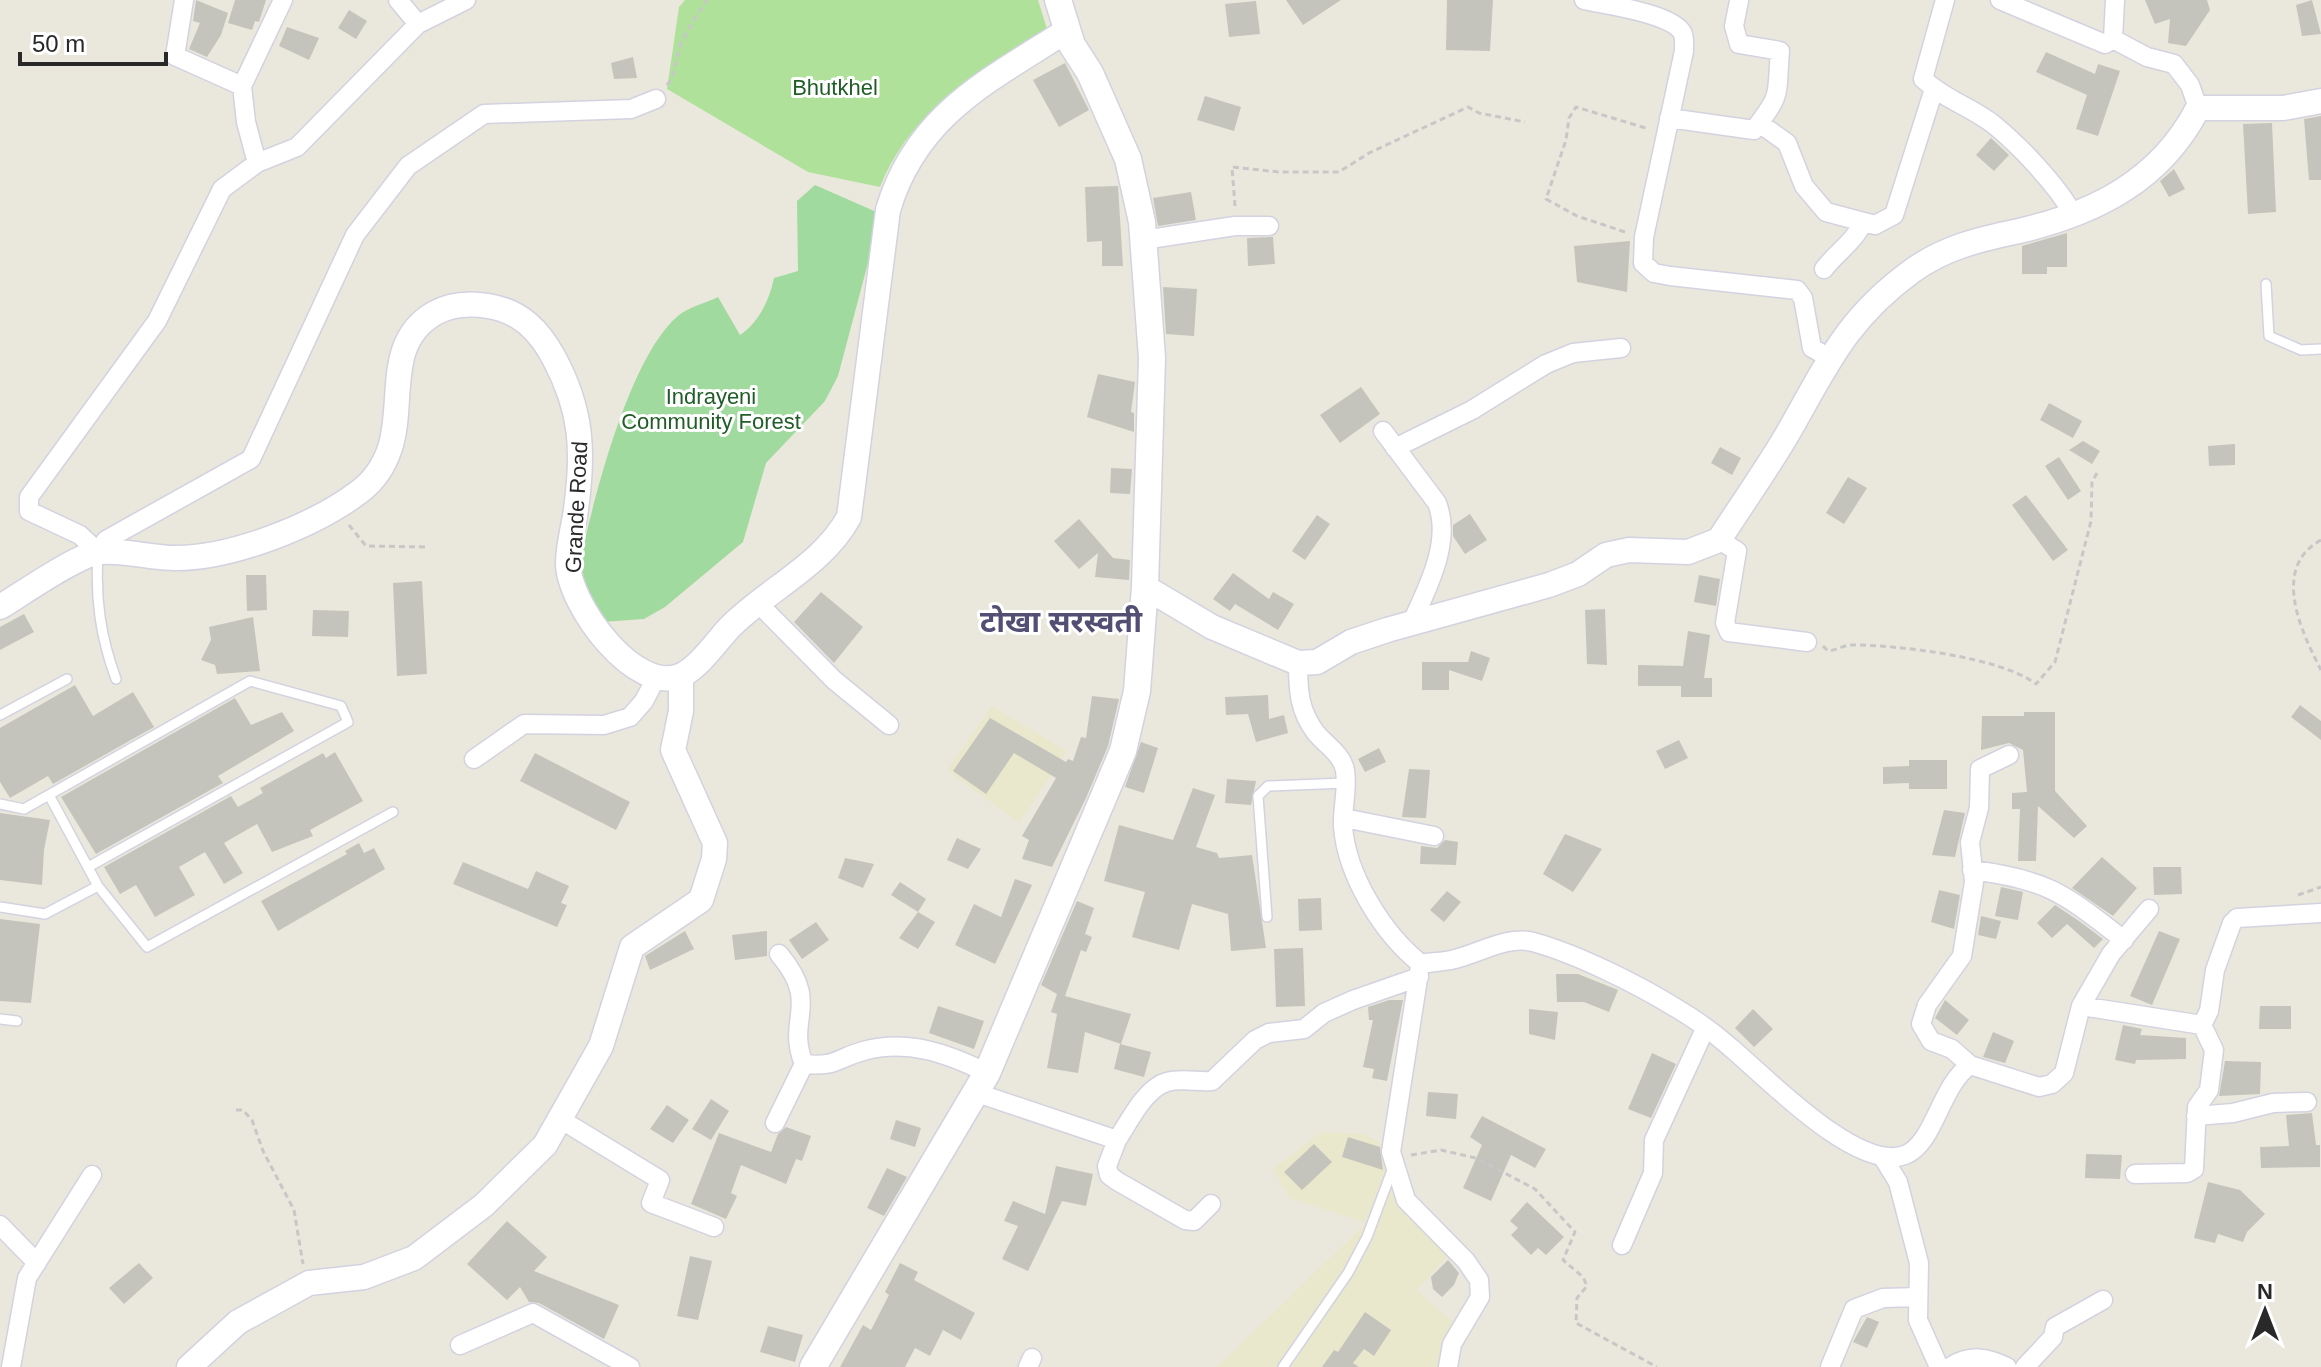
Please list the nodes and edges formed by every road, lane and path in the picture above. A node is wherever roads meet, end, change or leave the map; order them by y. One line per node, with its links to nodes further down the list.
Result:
1 (184, 0): 15 (street)
2 (283, 0): 15 (street)
3 (398, 0): 12 (street)
4 (466, 0): 12 (street)
5 (707, 0): 17 (path)
6 (1058, 0): 13 (main road)
7 (1584, 0): 22 (street)
8 (1945, 0): 16 (street)
9 (2000, 0): 14 (street)
10 (2115, 0): 14 (street)
11 (1739, 1): 21 (street)
12 (418, 24): 23 (street)
13 (1066, 31): 29 (main road); 44 (street)
14 (2113, 39): 19 (street)
15 (242, 86): 23 (street)
16 (1934, 89): 24 (street); 25 (street)
17 (656, 99): 42 (street)
18 (2321, 101): 19 (street)
19 (2198, 108): 24 (street)
20 (1525, 122): 26 (path)
21 (1759, 123): 22 (street); 25 (street)
22 (1667, 125): 28 (street); 28 (path)
23 (257, 163): 42 (street)
24 (2073, 214): 34 (street)
25 (1863, 222): 30 (street)
26 (1235, 226): 27 (street); 29 (street)
27 (1269, 226)
28 (1644, 237): 34 (street)
29 (1143, 240): 43 (main road)
30 (1824, 269)
31 (2266, 284): 33 (lane)
32 (1621, 348): 36 (street)
33 (2321, 349)
34 (1828, 357): 39 (street)
35 (1383, 431): 36 (street)
36 (1395, 448): 46 (street)
37 (2097, 473): 47 (path)
38 (330, 511): 41 (path); 42 (street, Grande Road); 51 (street, Grande Road)
39 (1719, 540): 46 (street); 47 (street)
40 (2321, 540): 49 (path)
41 (428, 547)
42 (98, 552): 45 (street); 53 (lane)
43 (1145, 587): 48 (street); 81 (main road)
44 (756, 601): 50 (street); 55 (street)
45 (0, 607)
46 (1412, 622): 48 (street)
47 (1807, 642)
48 (1298, 663): 58 (street)
49 (2321, 670)
50 (681, 676): 51 (street); 85 (street)
51 (656, 678): 57 (street)
52 (67, 679): 54 (lane)
53 (116, 679)
54 (0, 715)
55 (889, 725)
56 (2009, 755): 65 (street)
57 (474, 759)
58 (1345, 783): 62 (street); 70 (lane)
59 (49, 795): 60 (lane); 64 (lane); 64 (lane)
60 (0, 804)
61 (393, 812): 66 (lane)
62 (1344, 818): 63 (street); 73 (street)
63 (1434, 836)
64 (90, 866): 66 (lane)
65 (1972, 870): 71 (street); 80 (street)
66 (98, 886): 67 (lane)
67 (0, 907)
68 (2149, 909): 71 (street)
69 (2321, 913): 77 (street)
70 (1267, 917)
71 (2124, 940): 74 (street)
72 (779, 954): 79 (street)
73 (1420, 970): 78 (street); 87 (street); 89 (street)
74 (2081, 1006): 77 (street); 80 (street)
75 (0, 1019): 76 (lane)
76 (17, 1021)
77 (2202, 1025): 84 (street)
78 (1705, 1029): 88 (street); 95 (street)
79 (804, 1064): 81 (street); 86 (street)
80 (1970, 1065): 88 (street)
81 (982, 1083): 87 (street); 104 (main road)
82 (2307, 1102): 84 (street)
83 (236, 1110): 97 (path)
84 (2196, 1116): 90 (street)
85 (560, 1119): 94 (street); 97 (street)
86 (775, 1123)
87 (1117, 1140): 92 (street)
88 (1882, 1156): 98 (street)
89 (1393, 1161): 105 (lane); 106 (street); 107 (path)
90 (2135, 1174)
91 (92, 1175): 96 (street)
92 (1211, 1204)
93 (0, 1225): 96 (street)
94 (714, 1227)
95 (1622, 1245)
96 (37, 1263): 101 (street)
97 (309, 1283): 102 (street)
98 (1918, 1297): 108 (street); 109 (street)
99 (2103, 1300): 112 (street)
100 (460, 1345): 103 (street)
101 (11, 1367)
102 (189, 1367)
103 (630, 1367)
104 (813, 1367)
105 (1283, 1367)
106 (1448, 1367)
107 (1657, 1367)
108 (1830, 1367)
109 (1939, 1367)
110 (1950, 1367): 111 (street)
111 (2007, 1367)
112 (2025, 1367)

